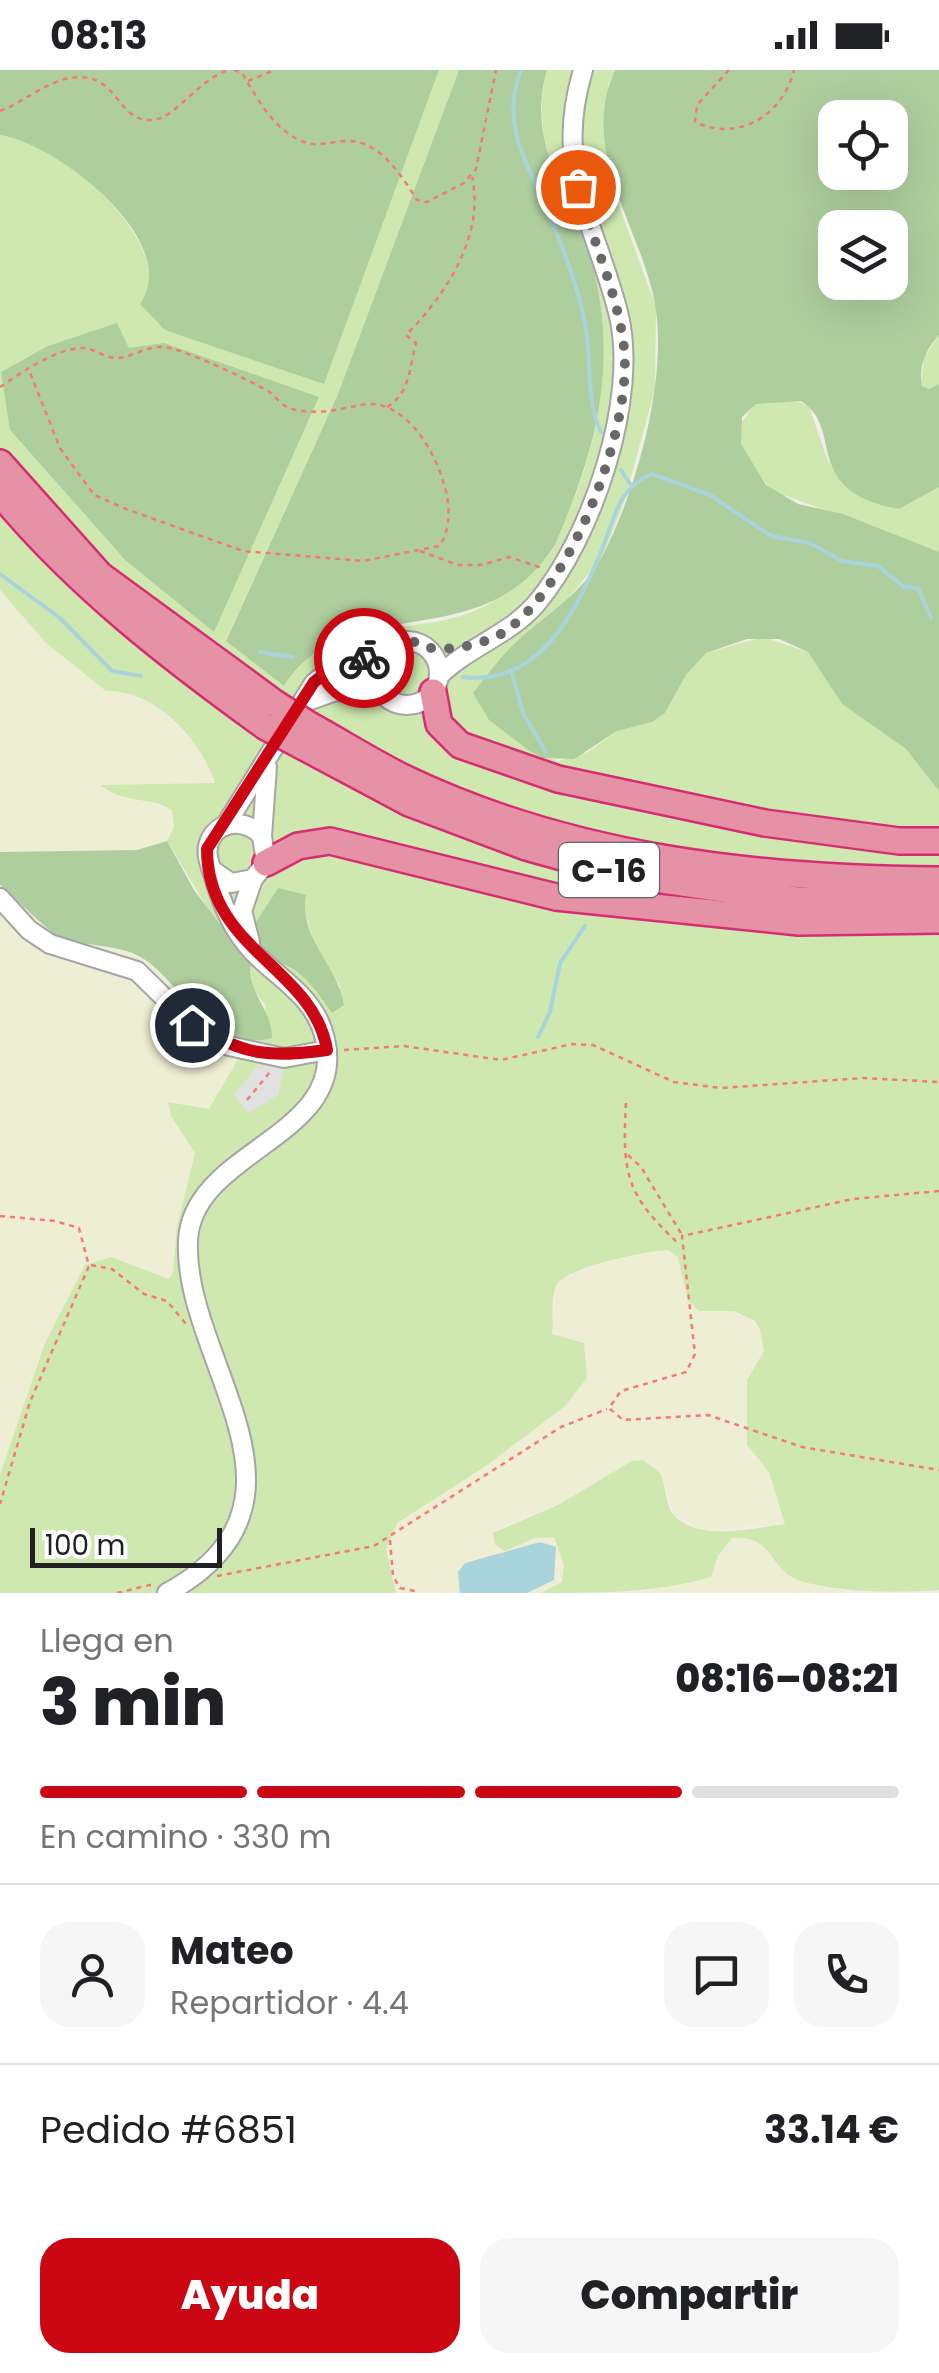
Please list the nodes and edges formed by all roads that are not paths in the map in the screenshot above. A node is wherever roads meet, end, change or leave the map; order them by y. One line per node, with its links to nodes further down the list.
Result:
1 (583, 70): 4 (street)
2 (0, 463): 9 (highway, C-16)
3 (0, 493): 9 (highway, C-16)
4 (479, 643): 5 (street); 7 (street)
5 (426, 646): 6 (street); 7 (street)
6 (382, 653): 8 (street); 9 (street)
7 (436, 684): 8 (street); 13 (highway)
8 (383, 693): 9 (street)
9 (291, 721): 10 (street); 16 (highway, C-16); 18 (highway, C-16)
10 (268, 762): 11 (street); 12 (street)
11 (225, 826): 12 (street); 14 (street)
12 (262, 836): 15 (street)
13 (939, 841)
14 (212, 870): 15 (street); 20 (street)
15 (259, 871): 19 (highway); 20 (street)
16 (939, 880)
17 (0, 898): 21 (street)
18 (939, 902)
19 (939, 920)
20 (252, 952): 21 (street)
21 (327, 1050): 22 (street)
22 (178, 1587)

